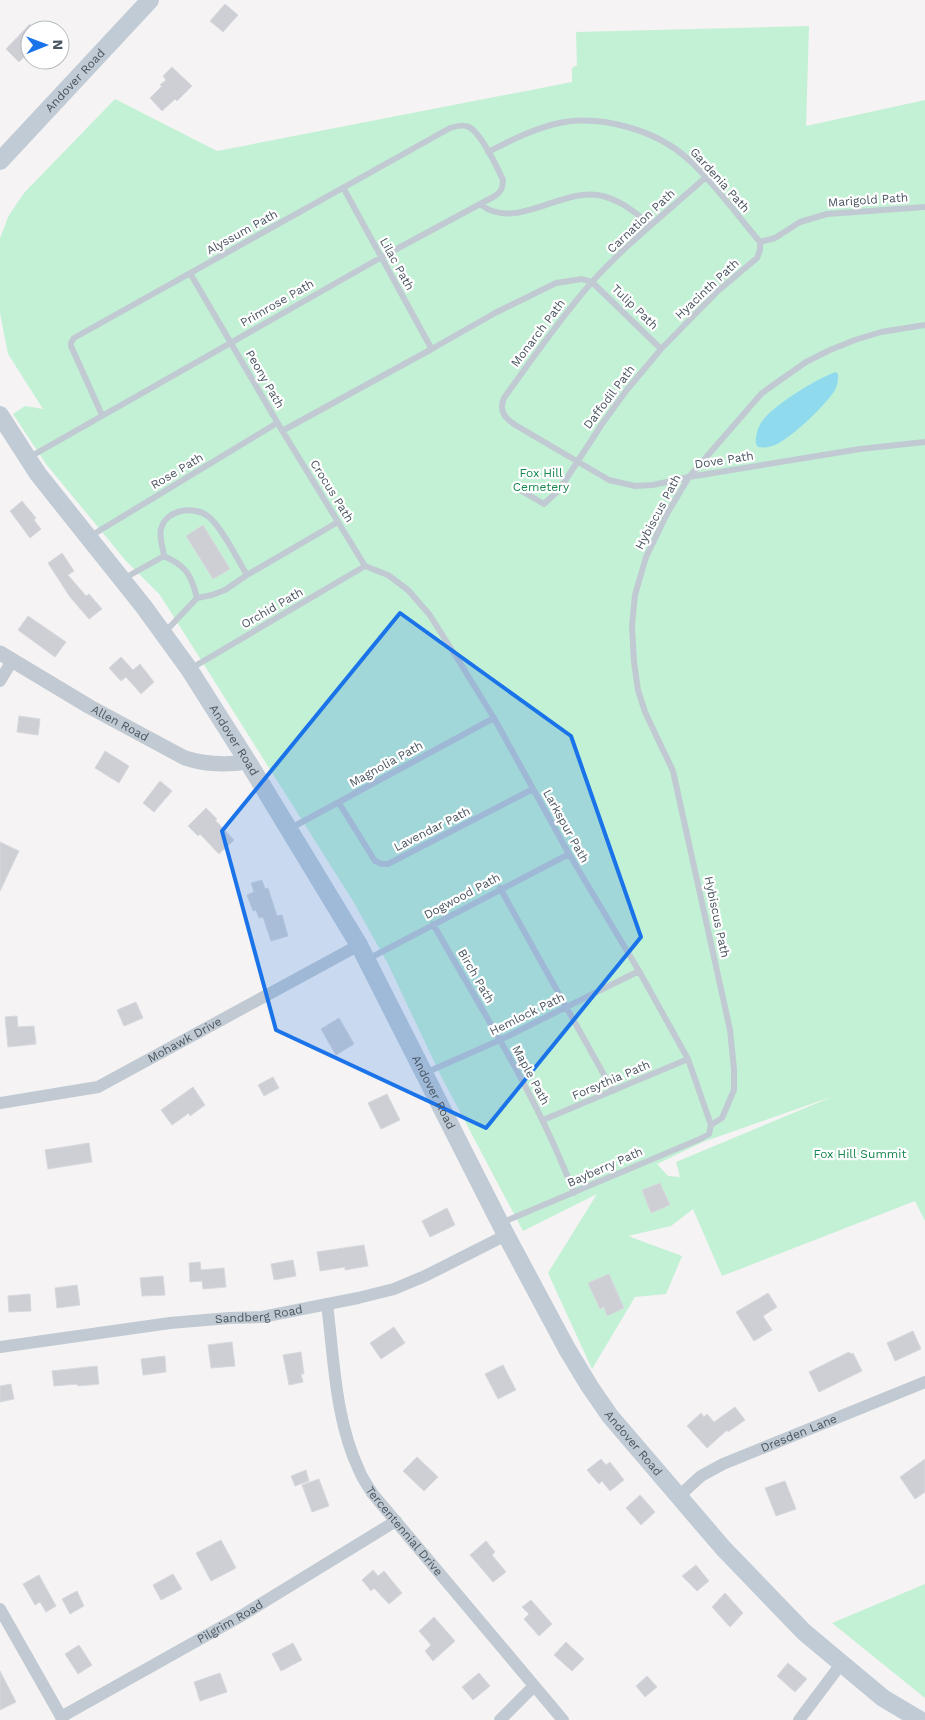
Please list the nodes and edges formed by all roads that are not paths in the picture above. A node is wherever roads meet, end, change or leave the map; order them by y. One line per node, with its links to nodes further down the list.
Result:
1 (150, 0): 3 (main road, Andover Road)
2 (488, 152): 4 (lane, Gardenia Path); 5 (lane, Alyssum Path); 6 (lane, Primrose Path)
3 (0, 160)
4 (706, 177): 8 (lane, Carnation Path); 9 (lane, Gardenia Path)
5 (344, 189): 10 (lane, Lilac Path); 11 (lane, Alyssum Path)
6 (480, 204): 8 (lane); 10 (lane, Primrose Path)
7 (925, 207): 9 (lane, Marigold Path)
8 (651, 225): 12 (lane, Carnation Path)
9 (760, 242): 15 (lane, Hyacinth Path)
10 (380, 258): 14 (lane, Primrose Path); 16 (lane, Lilac Path)
11 (190, 272): 14 (lane, Peony Path); 19 (lane, Alyssum Path)
12 (592, 282): 15 (lane, Tulip Path); 16 (lane); 17 (lane, Monarch Path)
13 (925, 325): 24 (lane, Hybiscus Path)
14 (231, 343): 19 (lane, Primrose Path); 20 (lane, Peony Path)
15 (661, 349): 23 (lane, Daffodil Path)
16 (430, 350): 20 (lane)
17 (504, 398): 23 (lane, Dove Path)
18 (0, 415): 22 (main road, Andover Road)
19 (102, 415): 22 (lane, Primrose Path)
20 (280, 427): 26 (lane, Crocus Path); 27 (lane, Rose Path)
21 (925, 442): 24 (lane, Dove Path)
22 (27, 458): 27 (main road, Andover Road)
23 (576, 461): 24 (lane, Dove Path); 25 (lane, Daffodil Path)
24 (689, 477): 54 (lane, Hybiscus Path)
25 (515, 487)
26 (338, 522): 29 (lane, Crocus Path); 30 (lane)
27 (88, 537): 31 (main road, Andover Road)
28 (164, 556): 30 (lane); 31 (lane); 32 (lane)
29 (365, 566): 35 (lane, Orchid Path); 37 (lane, Larkspur Path)
30 (247, 575): 32 (lane)
31 (122, 580): 33 (main road, Andover Road)
32 (197, 598): 33 (lane)
33 (163, 633): 35 (main road, Andover Road)
34 (6, 657): 36 (street); 38 (street, Allen Road)
35 (189, 669): 38 (main road, Andover Road)
36 (0, 681)
37 (494, 718): 39 (lane, Larkspur Path); 40 (lane, Magnolia Path)
38 (248, 762): 41 (main road, Andover Road)
39 (533, 789): 40 (lane, Lavendar Path); 42 (lane, Larkspur Path)
40 (340, 803): 41 (lane, Magnolia Path)
41 (289, 829): 45 (main road, Andover Road)
42 (569, 854): 43 (lane, Dogwood Path); 46 (lane, Larkspur Path)
43 (500, 888): 44 (lane, Dogwood Path); 47 (lane)
44 (433, 924): 45 (lane, Dogwood Path); 48 (lane, Birch Path)
45 (362, 952): 50 (main road, Andover Road); 52 (street, Mohawk Drive)
46 (638, 971): 47 (lane, Hemlock Path); 49 (lane, Larkspur Path)
47 (567, 1007): 48 (lane, Hemlock Path); 51 (lane)
48 (500, 1040): 50 (lane, Hemlock Path); 53 (lane, Maple Path)
49 (688, 1059): 51 (lane, Forsythia Path); 54 (lane, Larkspur Path)
50 (424, 1074): 56 (main road, Andover Road)
51 (613, 1091): 53 (lane, Forsythia Path)
52 (0, 1103)
53 (543, 1120): 55 (lane, Maple Path)
54 (712, 1125): 55 (lane, Bayberry Path)
55 (574, 1193): 56 (lane, Bayberry Path)
56 (503, 1229): 57 (street, Sandberg Road); 60 (main road, Andover Road)
57 (328, 1304): 58 (street, Sandberg Road); 61 (street, Tercentennial Drive)
58 (0, 1347)
59 (925, 1382): 60 (street, Dresden Lane)
60 (678, 1497): 63 (main road, Andover Road)
61 (396, 1521): 64 (street, Tercentennial Drive); 65 (street, Pilgrim Road)
62 (0, 1609): 65 (street)
63 (841, 1664): 66 (main road, Andover Road); 69 (street)
64 (534, 1686): 67 (street); 68 (street, Tercentennial Drive)
65 (62, 1718)
66 (923, 1719)
67 (500, 1720)
68 (563, 1720)
69 (800, 1720)

